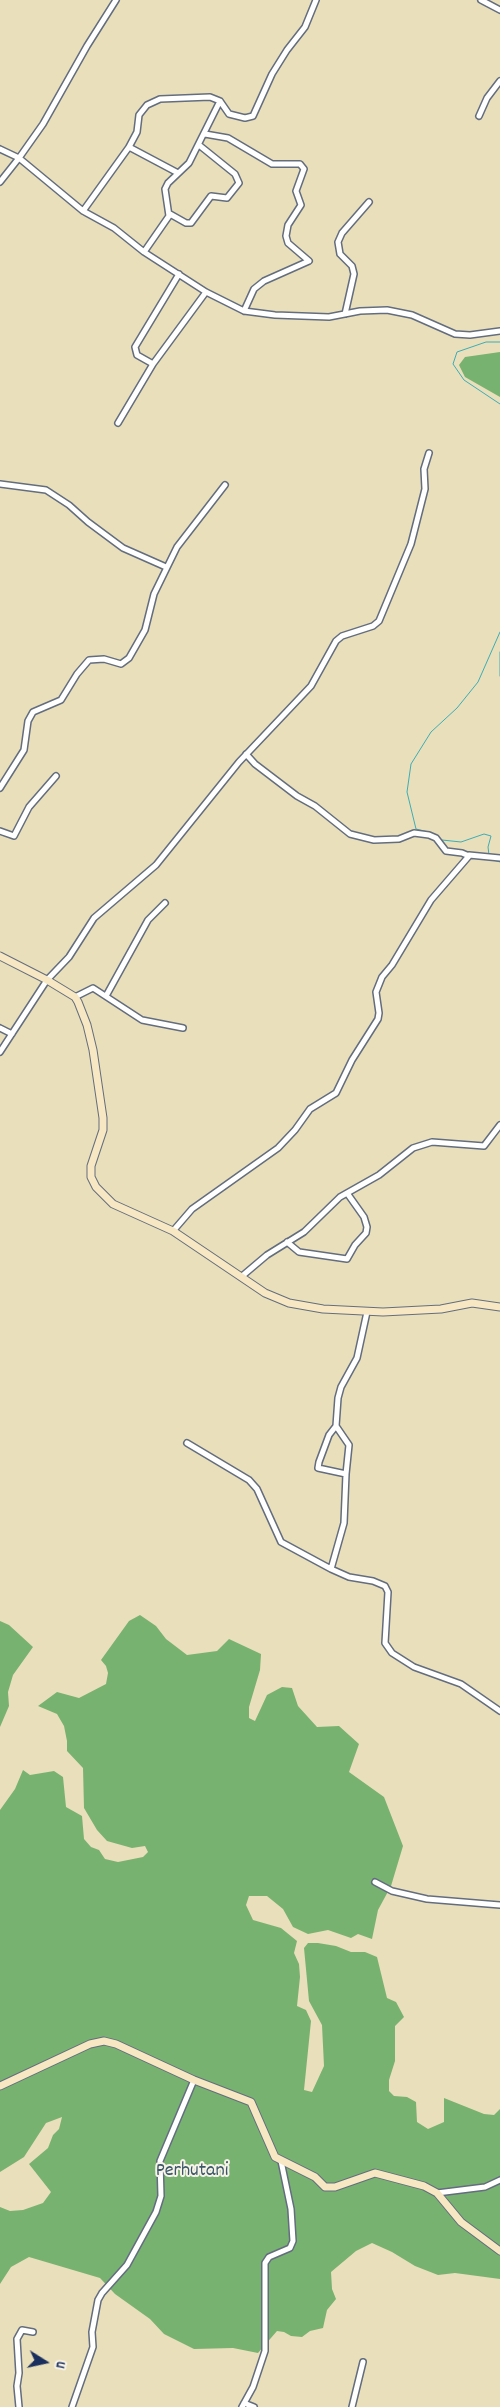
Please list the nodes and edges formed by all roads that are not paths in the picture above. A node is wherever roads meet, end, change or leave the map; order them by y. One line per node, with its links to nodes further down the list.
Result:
1 (116, 0): 12 (street)
2 (316, 0): 6 (street)
3 (481, 0): 4 (street)
4 (500, 10)
5 (500, 81): 7 (street)
6 (220, 101): 8 (street); 10 (street)
7 (479, 116)
8 (205, 134): 9 (street); 21 (street)
9 (199, 145): 13 (street); 17 (street)
10 (129, 147): 13 (street); 16 (street)
11 (0, 149): 12 (street)
12 (19, 158): 14 (street); 16 (street)
13 (178, 173): 17 (street)
14 (0, 182)
15 (369, 202): 22 (street)
16 (83, 211): 18 (street)
17 (170, 214): 18 (street)
18 (144, 252): 19 (street)
19 (179, 274): 20 (street); 24 (street)
20 (206, 292): 21 (street); 24 (street)
21 (244, 311): 22 (street)
22 (346, 314): 23 (street)
23 (500, 331)
24 (153, 364): 25 (street)
25 (118, 423)
26 (429, 453): 30 (street)
27 (0, 484): 29 (street)
28 (225, 485): 29 (street)
29 (166, 567): 32 (street)
30 (246, 754): 34 (street); 38 (street)
31 (56, 776): 33 (street)
32 (0, 788)
33 (0, 831)
34 (468, 855): 35 (street); 47 (street)
35 (500, 858)
36 (165, 903): 39 (street)
37 (0, 956): 38 (street)
38 (47, 980): 40 (street); 43 (street)
39 (106, 996): 40 (street); 42 (street)
40 (75, 997): 47 (street)
41 (0, 1028): 43 (street)
42 (183, 1028)
43 (12, 1034): 44 (street)
44 (0, 1052)
45 (500, 1125): 46 (street)
46 (347, 1192): 48 (street); 48 (street)
47 (173, 1231): 49 (street)
48 (287, 1242): 49 (street)
49 (241, 1277): 51 (street)
50 (500, 1307): 51 (street)
51 (367, 1312): 52 (street)
52 (336, 1426): 54 (street); 54 (street)
53 (186, 1442): 55 (street)
54 (346, 1474): 55 (street)
55 (331, 1569): 56 (street)
56 (500, 1711)
57 (375, 1882): 58 (street)
58 (500, 1905)
59 (194, 2080): 60 (street); 61 (street); 69 (street)
60 (0, 2086)
61 (281, 2161): 63 (street); 67 (street)
62 (500, 2180): 63 (street)
63 (436, 2193): 64 (street)
64 (500, 2251)
65 (33, 2332): 68 (street)
66 (363, 2362): 71 (street)
67 (243, 2405): 70 (street)
68 (20, 2407)
69 (72, 2407)
70 (254, 2407)
71 (352, 2407)

